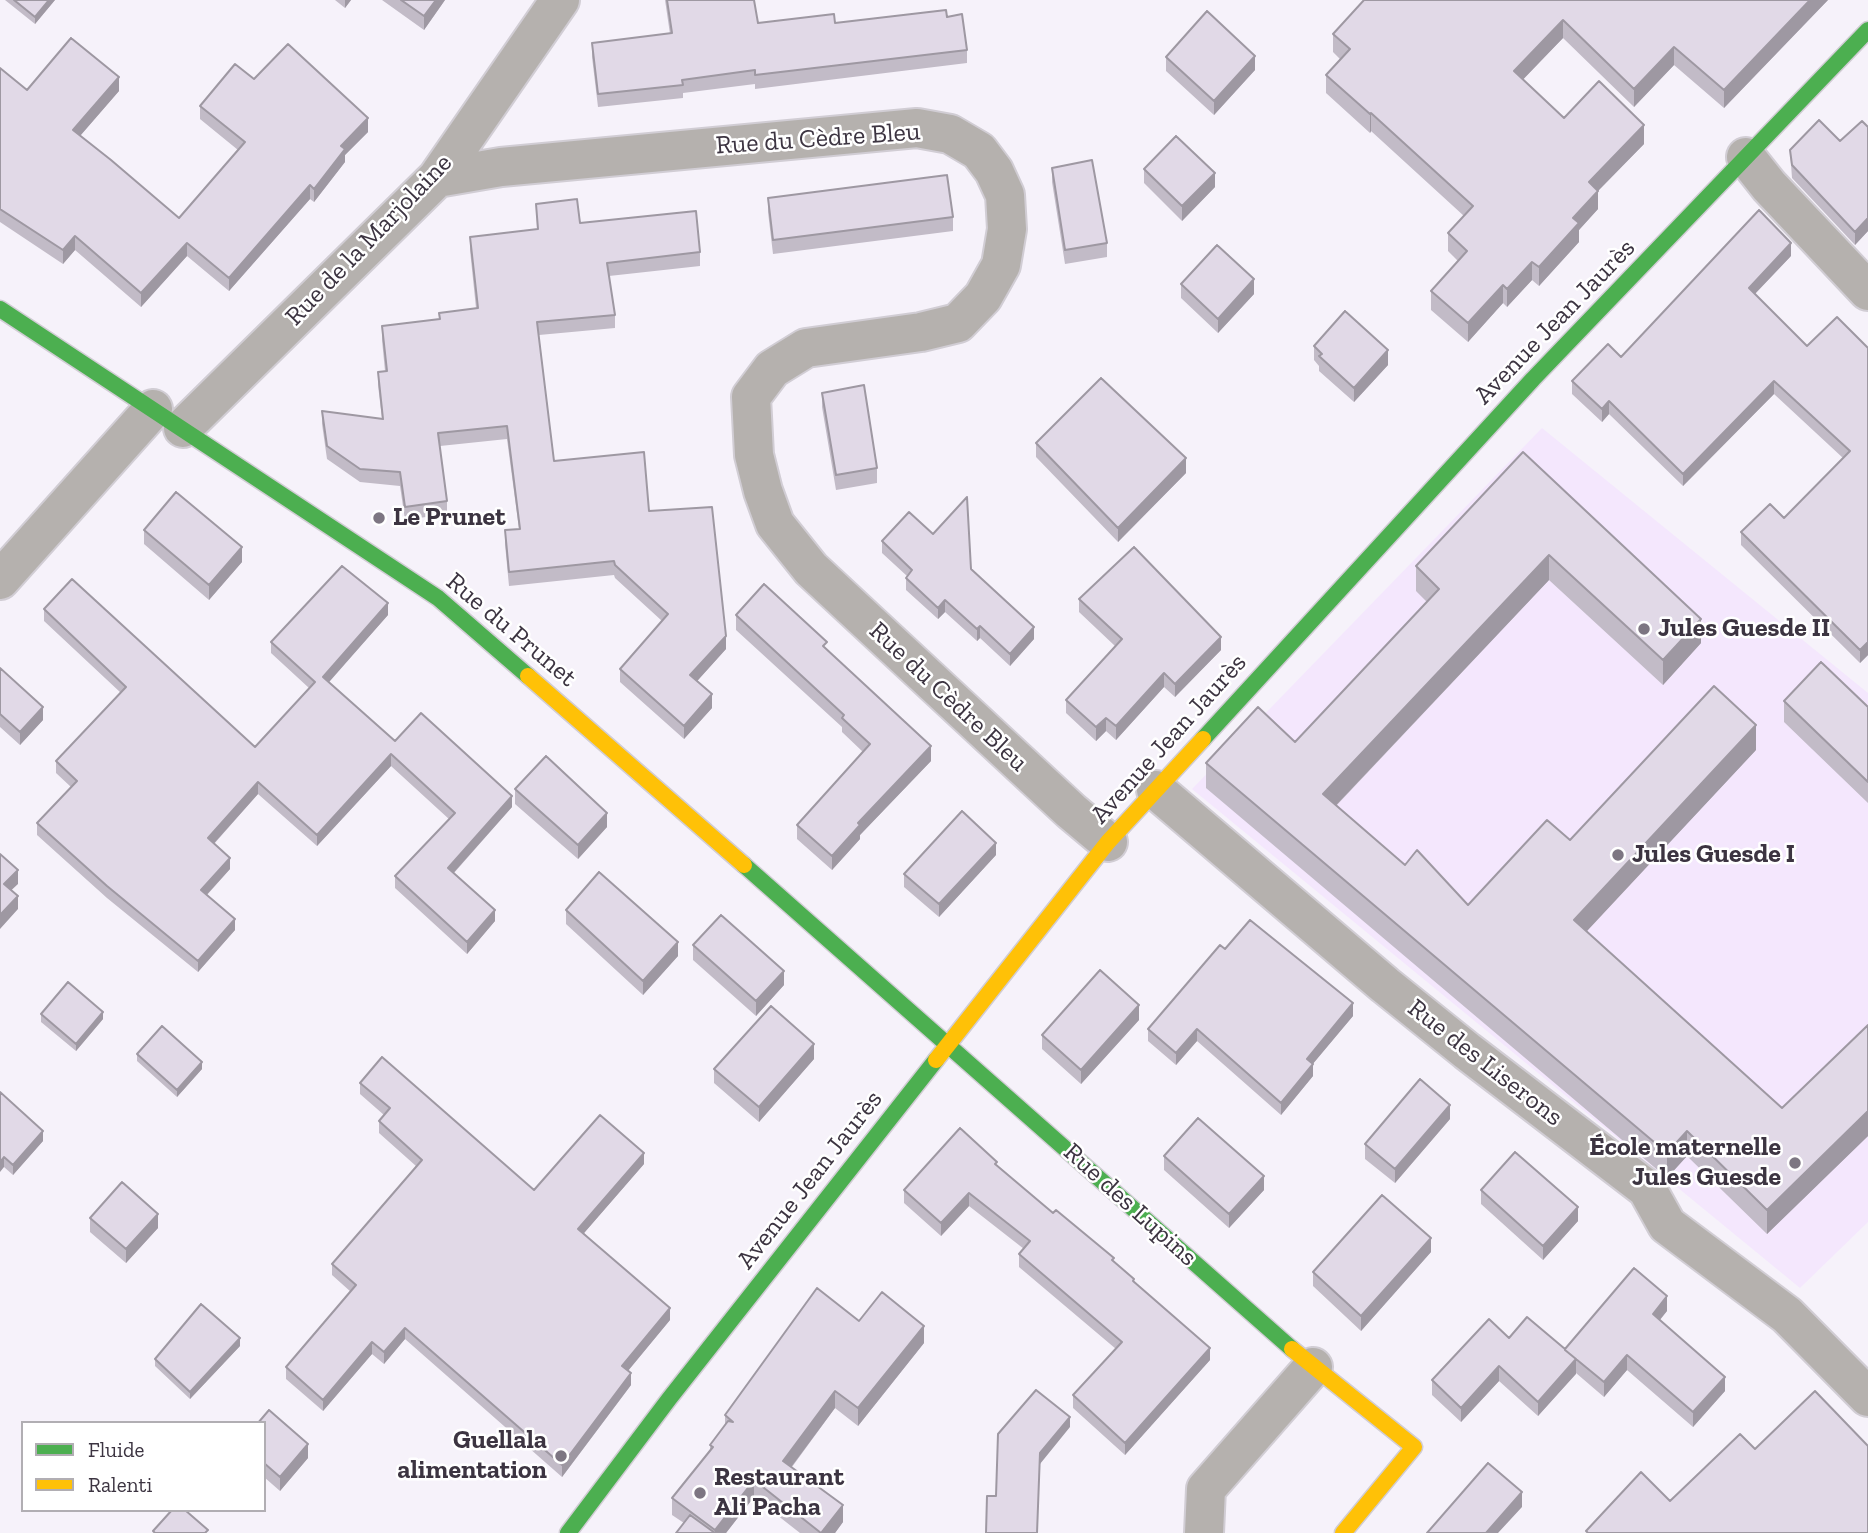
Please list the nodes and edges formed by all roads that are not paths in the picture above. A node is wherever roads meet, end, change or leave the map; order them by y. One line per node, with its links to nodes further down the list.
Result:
1 (560, 0): 4 (street, Rue de la Marjolaine)
2 (1868, 30): 3 (main road, Avenue Jean Jaurès)
3 (1746, 157): 5 (street); 9 (main road, Avenue Jean Jaurès)
4 (437, 178): 7 (street, Rue de la Marjolaine); 10 (street, Rue du Cèdre Bleu)
5 (1868, 291)
6 (0, 309): 7 (main road, Rue du Prunet)
7 (168, 419): 8 (street, Rue de la Marjolaine); 11 (main road, Rue du Prunet)
8 (0, 580)
9 (1156, 790): 10 (main road, Avenue Jean Jaurès); 13 (street, Rue des Liserons)
10 (1108, 842): 11 (main road, Avenue Jean Jaurès)
11 (948, 1043): 12 (main road, Rue des Lupins); 14 (main road, Avenue Jean Jaurès)
12 (1312, 1367): 15 (street); 16 (main road, Rue des Lupins)
13 (1868, 1397)
14 (568, 1533)
15 (1204, 1533)
16 (1343, 1533)

